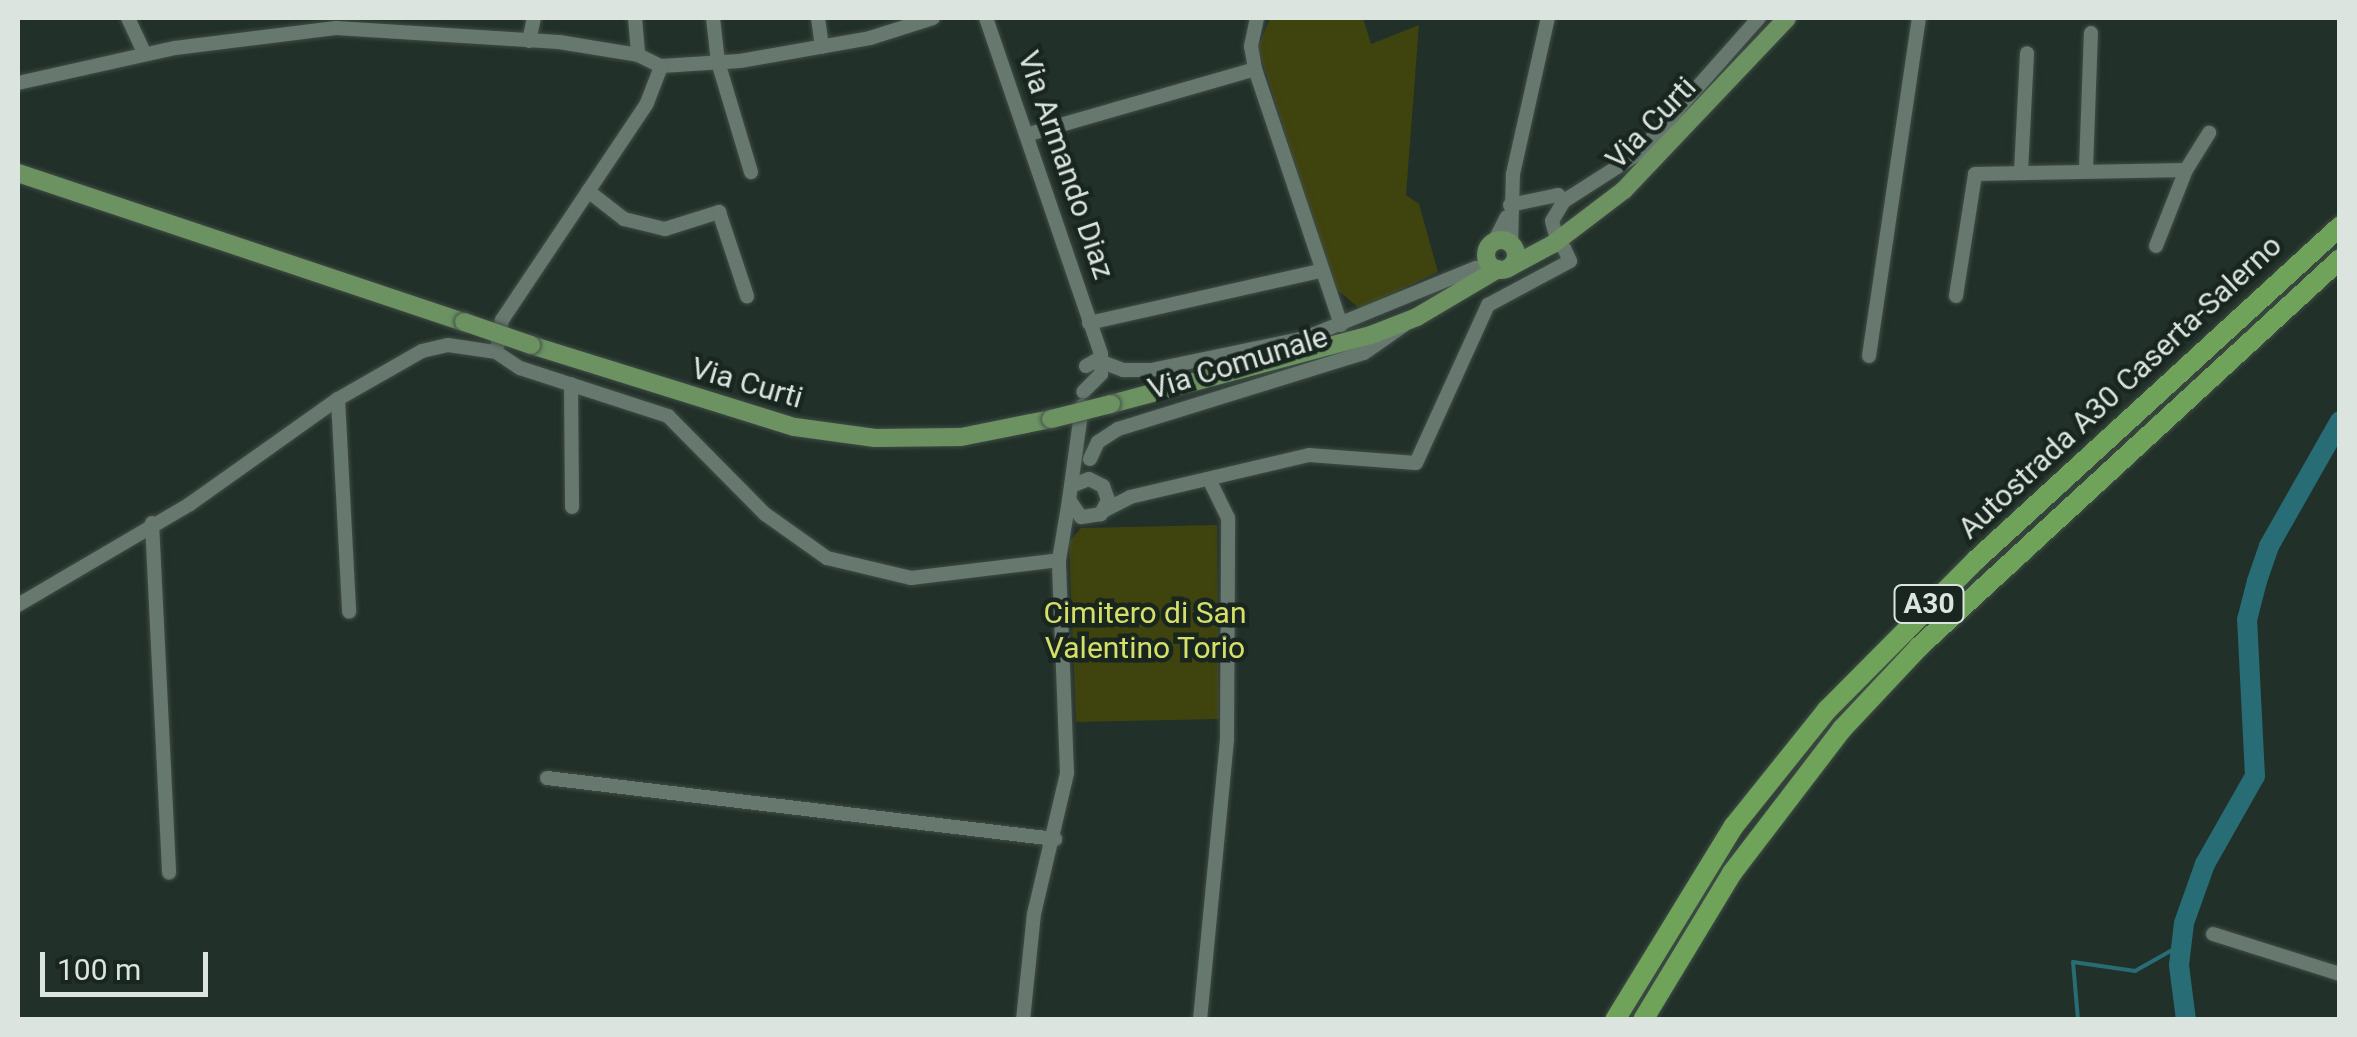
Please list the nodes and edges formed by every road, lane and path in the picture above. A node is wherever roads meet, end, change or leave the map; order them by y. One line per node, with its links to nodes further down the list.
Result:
1 (128, 18): 17 (street)
2 (534, 18): 14 (street)
3 (635, 18): 18 (street)
4 (713, 18): 19 (street)
5 (818, 18): 15 (street)
6 (933, 18): 15 (street)
7 (986, 18): 24 (street, Via Armando Diaz)
8 (1257, 18): 21 (street)
9 (1548, 18): 32 (street)
10 (1759, 18): 31 (street)
11 (1787, 18): 37 (main road, Via Curti)
12 (1919, 18): 48 (street)
13 (2091, 33): 25 (street)
14 (529, 41): 17 (street); 18 (street)
15 (822, 47): 19 (street)
16 (2027, 53): 28 (street)
17 (145, 54): 22 (street)
18 (638, 55): 20 (street)
19 (718, 62): 20 (street); 27 (street)
20 (661, 66): 30 (street)
21 (1255, 69): 24 (street); 41 (street)
22 (18, 83)
23 (2209, 133): 26 (street)
24 (1028, 134): 46 (street, Via Armando Diaz)
25 (2086, 168): 26 (street); 28 (street)
26 (2186, 170): 35 (street)
27 (750, 172)
28 (2021, 172): 43 (street)
29 (18, 173): 44 (main road, Via Curti, bridge)
30 (588, 191): 42 (street); 47 (street)
31 (1564, 201): 32 (street); 34 (street)
32 (1509, 211): 38 (street)
33 (2340, 226): 75 (highway, Autostrada A30 Caserta-Salerno / A30)
34 (1555, 232)
35 (2156, 246)
36 (1564, 248): 56 (street)
37 (1541, 251): 38 (main road); 40 (main road, Via Curti)
38 (1492, 256): 40 (main road); 40 (main road, Via Curti); 40 (main road); 44 (main road, Via Curti); 45 (street, Via Curti)
39 (2336, 263): 76 (highway, Autostrada A30 Caserta-Salerno / A30)
40 (1504, 268)
41 (1318, 271): 45 (street); 46 (street)
42 (747, 296)
43 (1956, 296)
44 (1406, 322): 55 (street, Via Comunale)
45 (1341, 324): 49 (street, Via Curti)
46 (1090, 327): 49 (street, Via Armando Diaz); 50 (street, Via Armando Diaz)
47 (496, 352): 51 (street); 53 (street)
48 (1869, 356)
49 (1102, 360): 50 (street, Via Curti); 52 (street, Via Armando Diaz)
50 (1086, 366): 52 (street, Via Armando Diaz)
51 (571, 384): 60 (street); 65 (street)
52 (1083, 392): 54 (street, Via Armando Diaz)
53 (338, 399): 63 (street); 67 (street)
54 (1082, 438): 55 (street); 58 (street)
55 (1090, 459): 57 (street)
56 (1212, 482): 59 (street); 74 (street)
57 (1103, 486): 58 (street); 59 (street); 61 (street)
58 (1072, 493): 62 (street); 64 (street)
59 (1130, 497): 61 (street)
60 (572, 507)
61 (1104, 510): 62 (street)
62 (1086, 518): 64 (street)
63 (152, 524): 66 (street); 70 (street)
64 (1064, 532): 65 (street)
65 (1060, 560): 69 (street)
66 (18, 604)
67 (349, 612)
68 (547, 778): 69 (street)
69 (1055, 840): 73 (street)
70 (169, 873)
71 (2212, 934): 72 (street)
72 (2340, 974)
73 (1022, 1020)
74 (1200, 1020)
75 (1615, 1020)
76 (1643, 1020)

